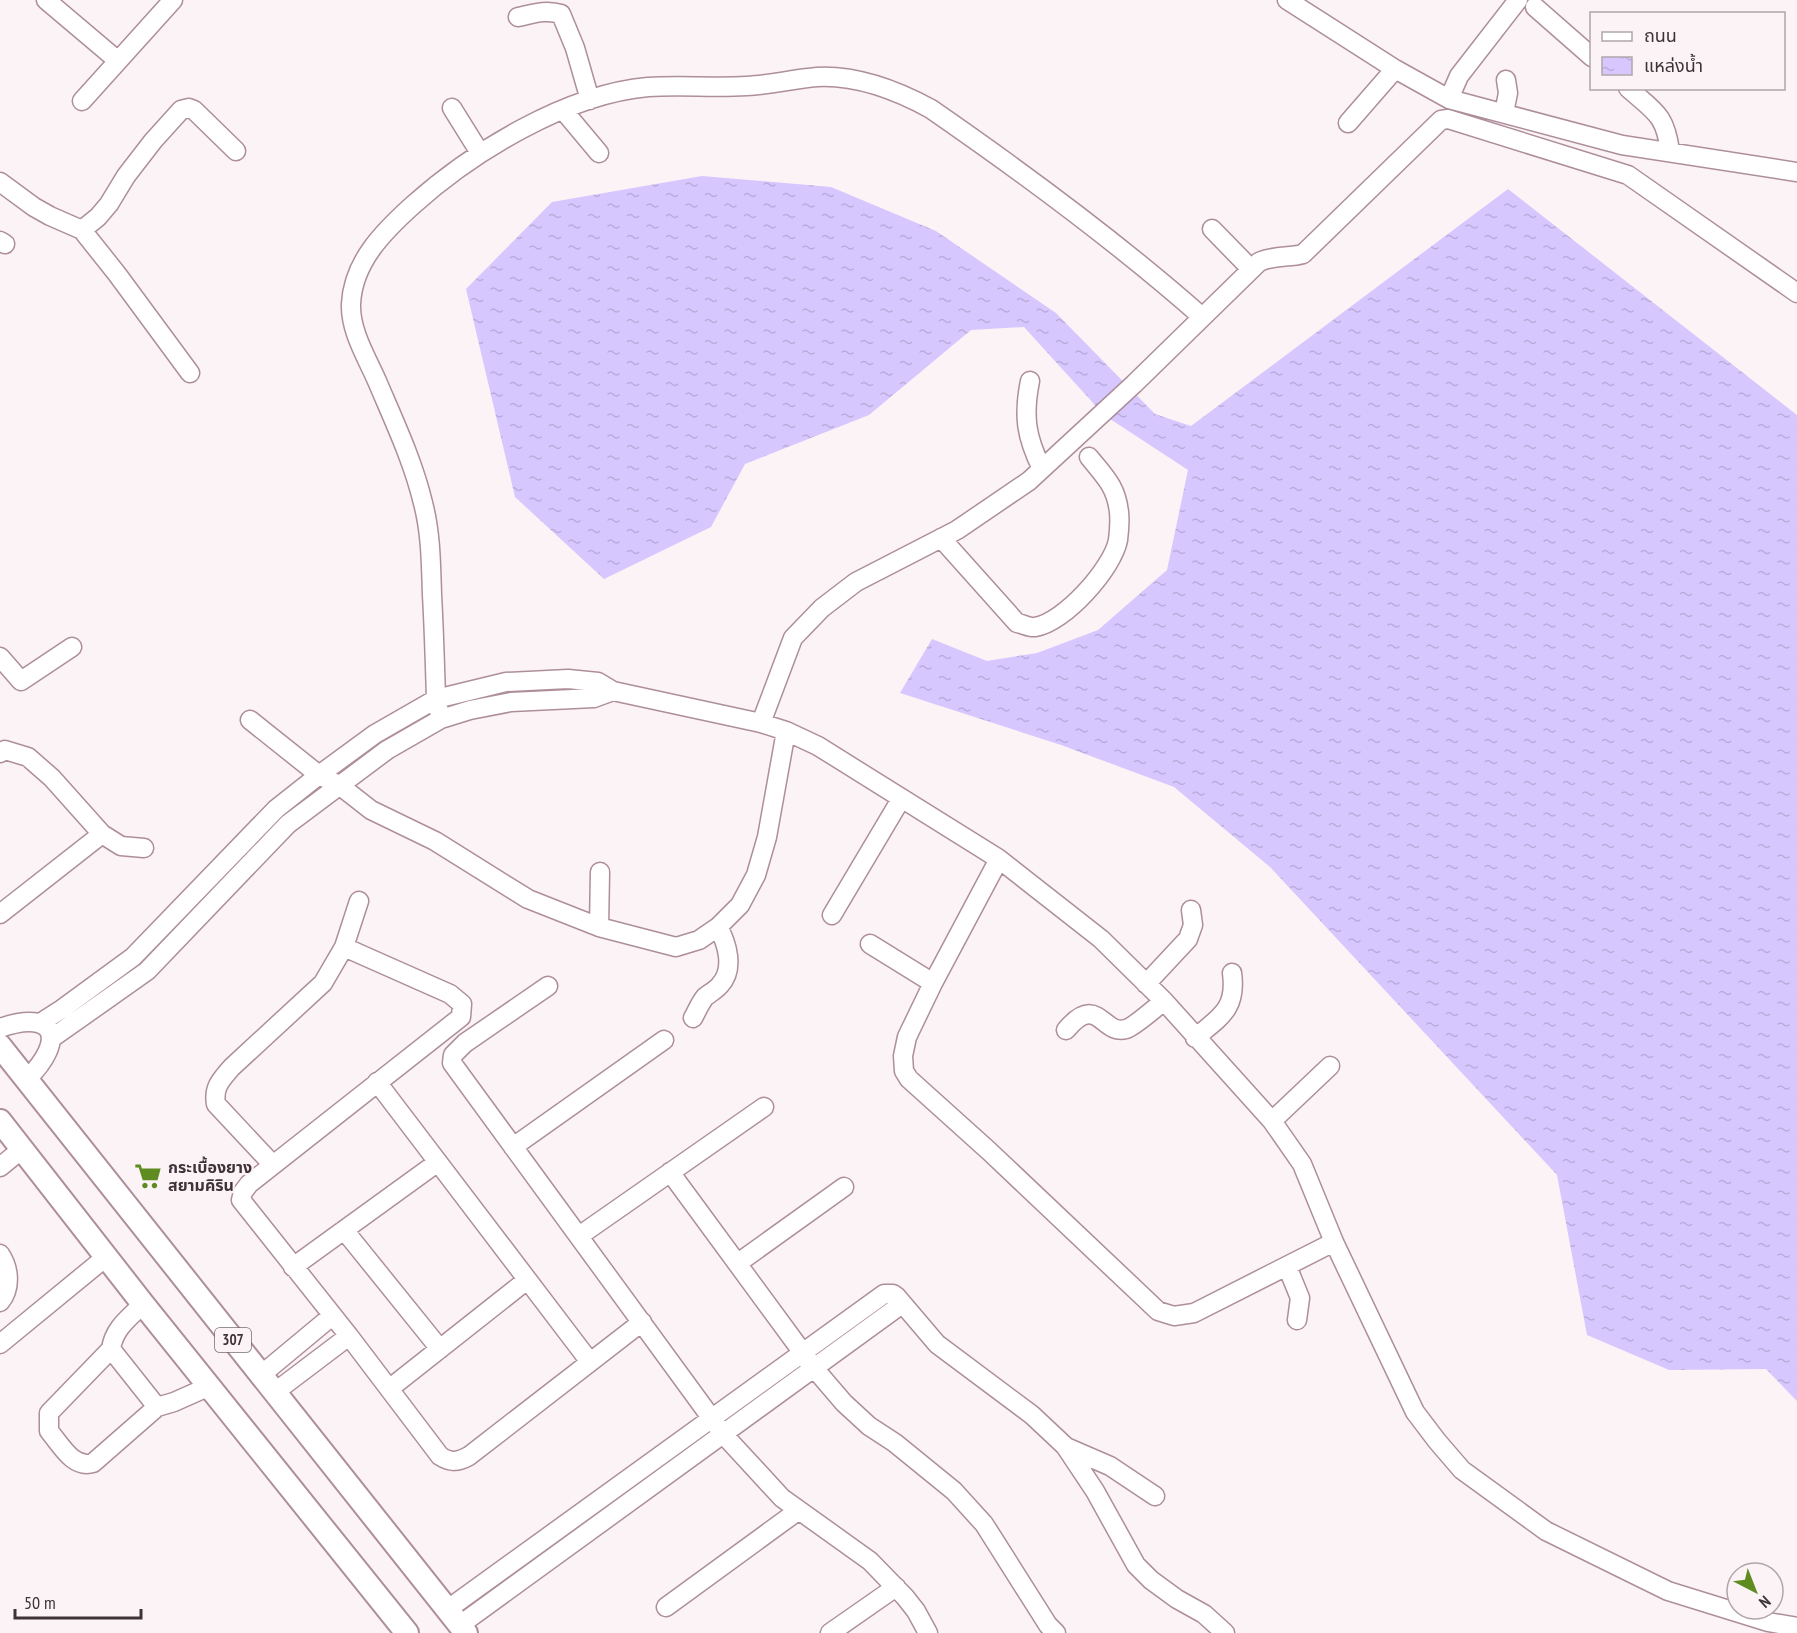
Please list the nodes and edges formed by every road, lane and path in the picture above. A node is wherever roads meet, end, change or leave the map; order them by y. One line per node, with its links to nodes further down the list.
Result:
1 (46, 0): 8 (street)
2 (173, 0): 8 (street)
3 (1287, 0): 9 (street)
4 (1518, 0): 12 (street)
5 (1535, 7): 7 (street)
6 (518, 16): 13 (street)
7 (1590, 55)
8 (117, 60): 14 (street)
9 (1395, 69): 12 (street); 18 (street)
10 (1506, 80): 17 (street)
11 (1630, 90): 20 (street)
12 (1449, 99): 17 (street)
13 (590, 100): 16 (street); 29 (street)
14 (82, 101)
15 (452, 108): 21 (street)
16 (563, 110): 21 (street); 22 (street)
17 (1504, 113): 20 (street)
18 (1348, 123)
19 (236, 151): 26 (street)
20 (1670, 151): 23 (street)
21 (480, 153): 38 (street)
22 (599, 153)
23 (1797, 172)
24 (0, 182): 26 (street)
25 (1212, 229): 27 (street)
26 (82, 230): 30 (street)
27 (1251, 269): 28 (street); 29 (street)
28 (1797, 293)
29 (1201, 316): 33 (street)
30 (190, 373)
31 (1030, 381): 33 (street)
32 (1089, 457): 34 (street)
33 (1042, 469): 34 (street)
34 (941, 538): 41 (street)
35 (72, 647): 36 (street)
36 (0, 657)
37 (613, 691): 38 (street); 39 (street); 41 (street)
38 (436, 699): 39 (street); 44 (street)
39 (441, 719): 45 (street)
40 (250, 720): 44 (street)
41 (761, 723): 42 (street)
42 (786, 731): 46 (street); 56 (street)
43 (0, 753): 47 (street)
44 (319, 775): 45 (street); 65 (street)
45 (339, 785): 55 (street); 68 (street)
46 (901, 799): 49 (street); 54 (street)
47 (102, 834): 48 (street); 53 (street)
48 (144, 848)
49 (999, 859): 60 (street); 61 (street)
50 (600, 872): 55 (street)
51 (359, 901): 58 (street)
52 (1191, 910): 61 (street)
53 (0, 914)
54 (832, 915)
55 (599, 927): 56 (street)
56 (718, 927): 64 (street)
57 (870, 944): 60 (street)
58 (344, 947): 74 (street); 81 (street)
59 (1232, 973): 69 (street)
60 (933, 984): 92 (street)
61 (1146, 984): 63 (street)
62 (548, 986): 78 (street)
63 (1164, 1002): 67 (street); 69 (street)
64 (693, 1018)
65 (40, 1023): 66 (street); 68 (street)
66 (0, 1028)
67 (1066, 1030)
68 (52, 1038): 73 (street)
69 (1195, 1038): 77 (street)
70 (664, 1040): 78 (street)
71 (0, 1046): 73 (main road, 307)
72 (1330, 1066): 77 (street)
73 (27, 1079): 107 (main road, 307)
74 (377, 1082): 80 (street); 81 (street)
75 (764, 1107): 83 (street)
76 (0, 1121): 79 (main road)
77 (1272, 1121): 87 (street)
78 (513, 1146): 86 (street)
79 (22, 1149): 82 (street); 89 (main road)
80 (438, 1162): 85 (street); 93 (street)
81 (273, 1165): 91 (street)
82 (0, 1167)
83 (670, 1172): 86 (street); 90 (street)
84 (844, 1187): 90 (street)
85 (344, 1230): 91 (street); 103 (street)
86 (579, 1236): 99 (street)
87 (1334, 1242): 92 (street); 119 (street)
88 (0, 1254): 95 (street)
89 (106, 1257): 96 (main road); 101 (street)
90 (738, 1263): 104 (street)
91 (293, 1266): 97 (street)
92 (1287, 1266): 98 (street)
93 (527, 1280): 103 (street); 105 (street)
94 (897, 1299): 104 (street); 106 (street); 113 (street)
95 (0, 1302)
96 (143, 1304): 102 (street); 108 (main road)
97 (332, 1316): 100 (street); 107 (street)
98 (1297, 1320)
99 (642, 1322): 105 (street); 111 (street)
100 (349, 1336): 107 (street); 109 (street)
101 (0, 1344)
102 (111, 1349): 110 (street); 110 (street)
103 (440, 1349): 109 (street)
104 (804, 1352): 106 (street); 111 (street)
105 (590, 1362): 109 (street)
106 (814, 1368): 112 (street); 123 (street)
107 (268, 1384): 118 (main road, 307)
108 (210, 1386): 110 (street); 120 (main road)
109 (389, 1389)
110 (157, 1407)
111 (711, 1417): 112 (street); 118 (street)
112 (723, 1434): 115 (street); 118 (street)
113 (1065, 1446): 114 (street); 124 (street)
114 (1155, 1496)
115 (799, 1510): 116 (street); 117 (street)
116 (896, 1587): 121 (street); 122 (street)
117 (666, 1607)
118 (458, 1623)
119 (1797, 1627)
120 (407, 1633)
121 (830, 1633)
122 (928, 1633)
123 (1056, 1633)
124 (1225, 1633)

